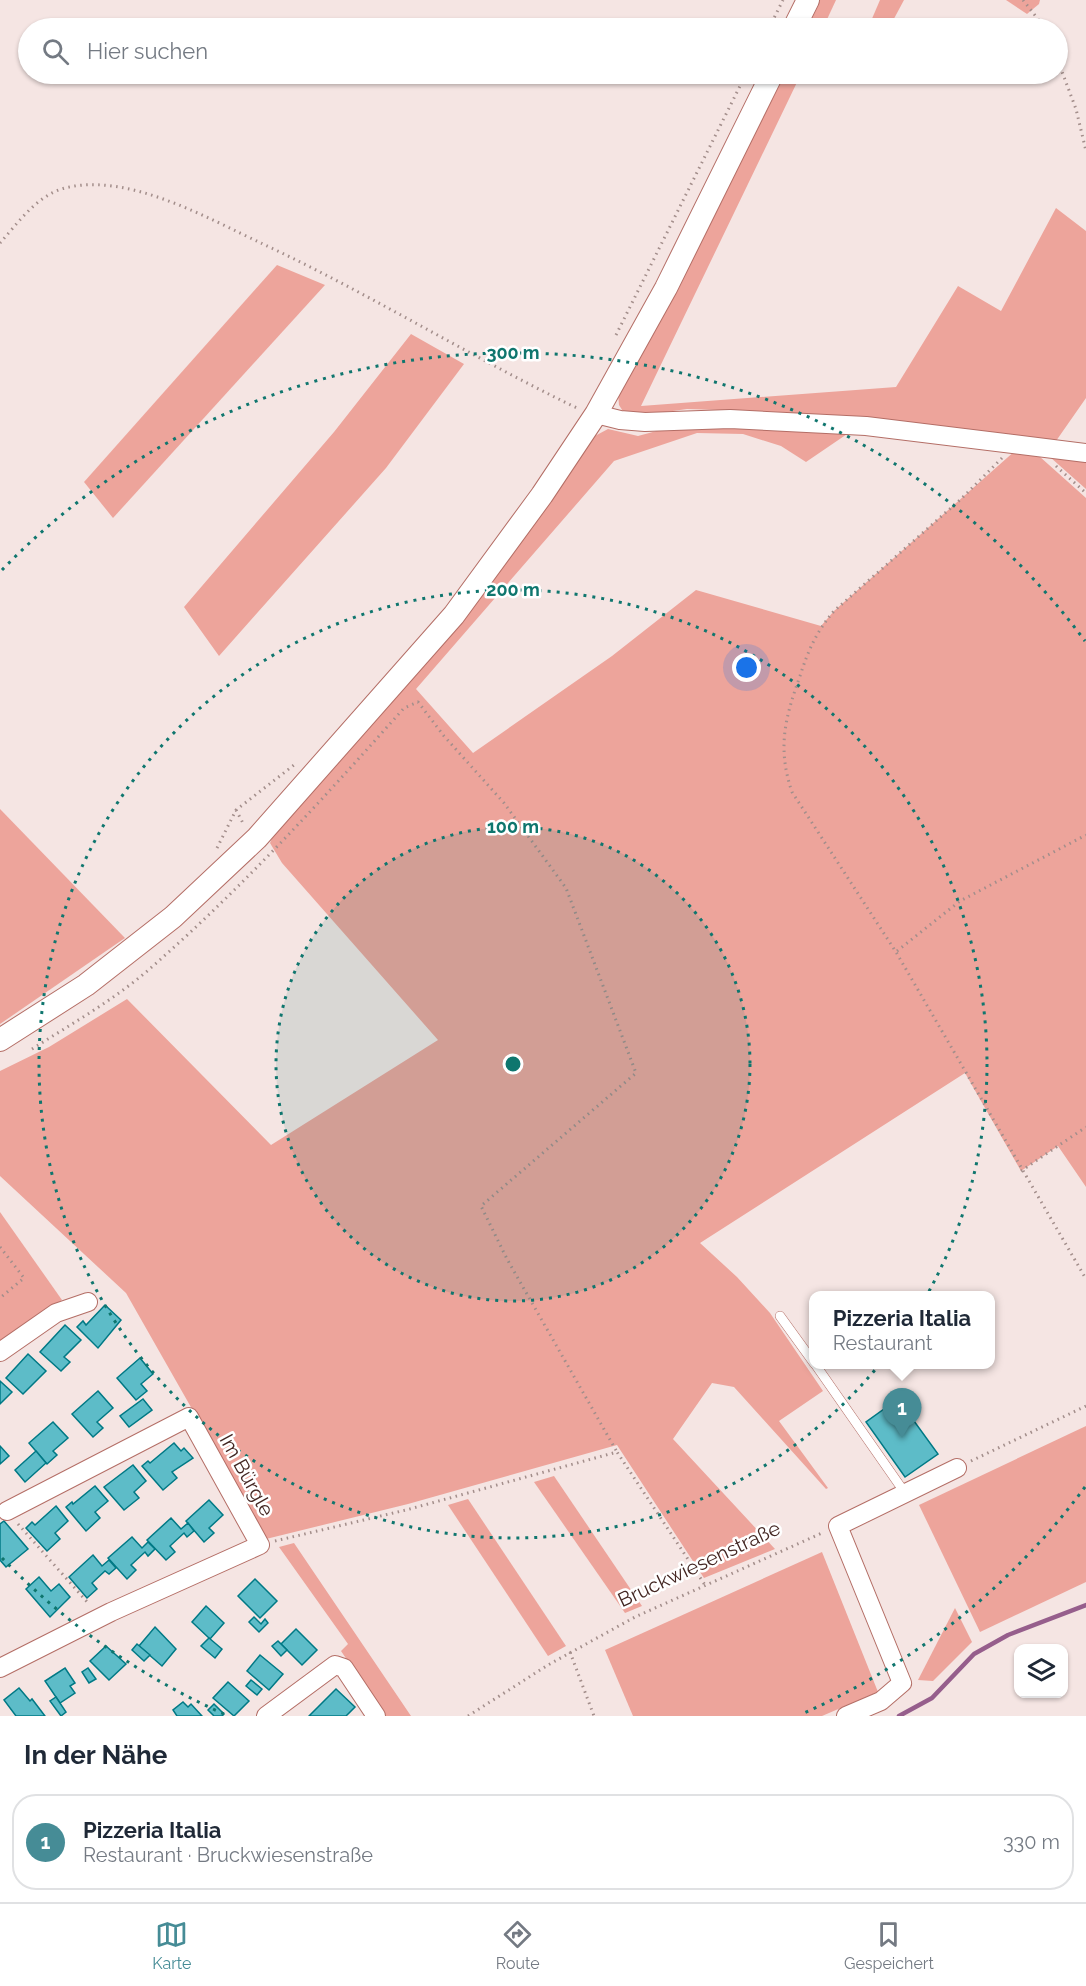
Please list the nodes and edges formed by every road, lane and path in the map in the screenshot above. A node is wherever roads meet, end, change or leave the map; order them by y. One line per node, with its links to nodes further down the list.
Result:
1 (783, 0): 4 (path)
2 (808, 0): 5 (street)
3 (1023, 0): 6 (path)
4 (774, 18)
5 (799, 18)
6 (1037, 18)
7 (741, 84): 12 (path)
8 (767, 84): 13 (street)
9 (1066, 84): 10 (path)
10 (1086, 151)
11 (0, 243): 13 (path)
12 (615, 339)
13 (596, 414): 14 (street); 22 (street)
14 (1011, 445): 15 (street); 21 (path)
15 (1033, 448): 16 (street); 17 (path)
16 (1086, 453)
17 (1086, 493)
18 (300, 760): 20 (path)
19 (1086, 835): 21 (path)
20 (216, 850)
21 (896, 952): 25 (path)
22 (0, 1040)
23 (32, 1048): 35 (path)
24 (1086, 1127): 25 (path)
25 (1021, 1171): 27 (path)
26 (0, 1247): 28 (path)
27 (1086, 1279)
28 (0, 1298)
29 (88, 1302): 31 (street)
30 (780, 1316): 32 (lane)
31 (0, 1352)
32 (809, 1357)
33 (818, 1369): 37 (lane)
34 (1086, 1406): 36 (path)
35 (617, 1452): 41 (path); 42 (path)
36 (957, 1468): 37 (street)
37 (905, 1493): 39 (street)
38 (7, 1511): 41 (street, Im Bürgle)
39 (838, 1526): 42 (path, Bruckwiesenstraße); 50 (street)
40 (23, 1530): 43 (path)
41 (260, 1545): 45 (street, Im Bürgle)
42 (705, 1585): 44 (path, Bruckwiesenstraße)
43 (87, 1602)
44 (570, 1652): 48 (path, Bruckwiesenstraße); 49 (path)
45 (0, 1668)
46 (266, 1716): 47 (street)
47 (376, 1716)
48 (468, 1716)
49 (594, 1716)
50 (846, 1716)

